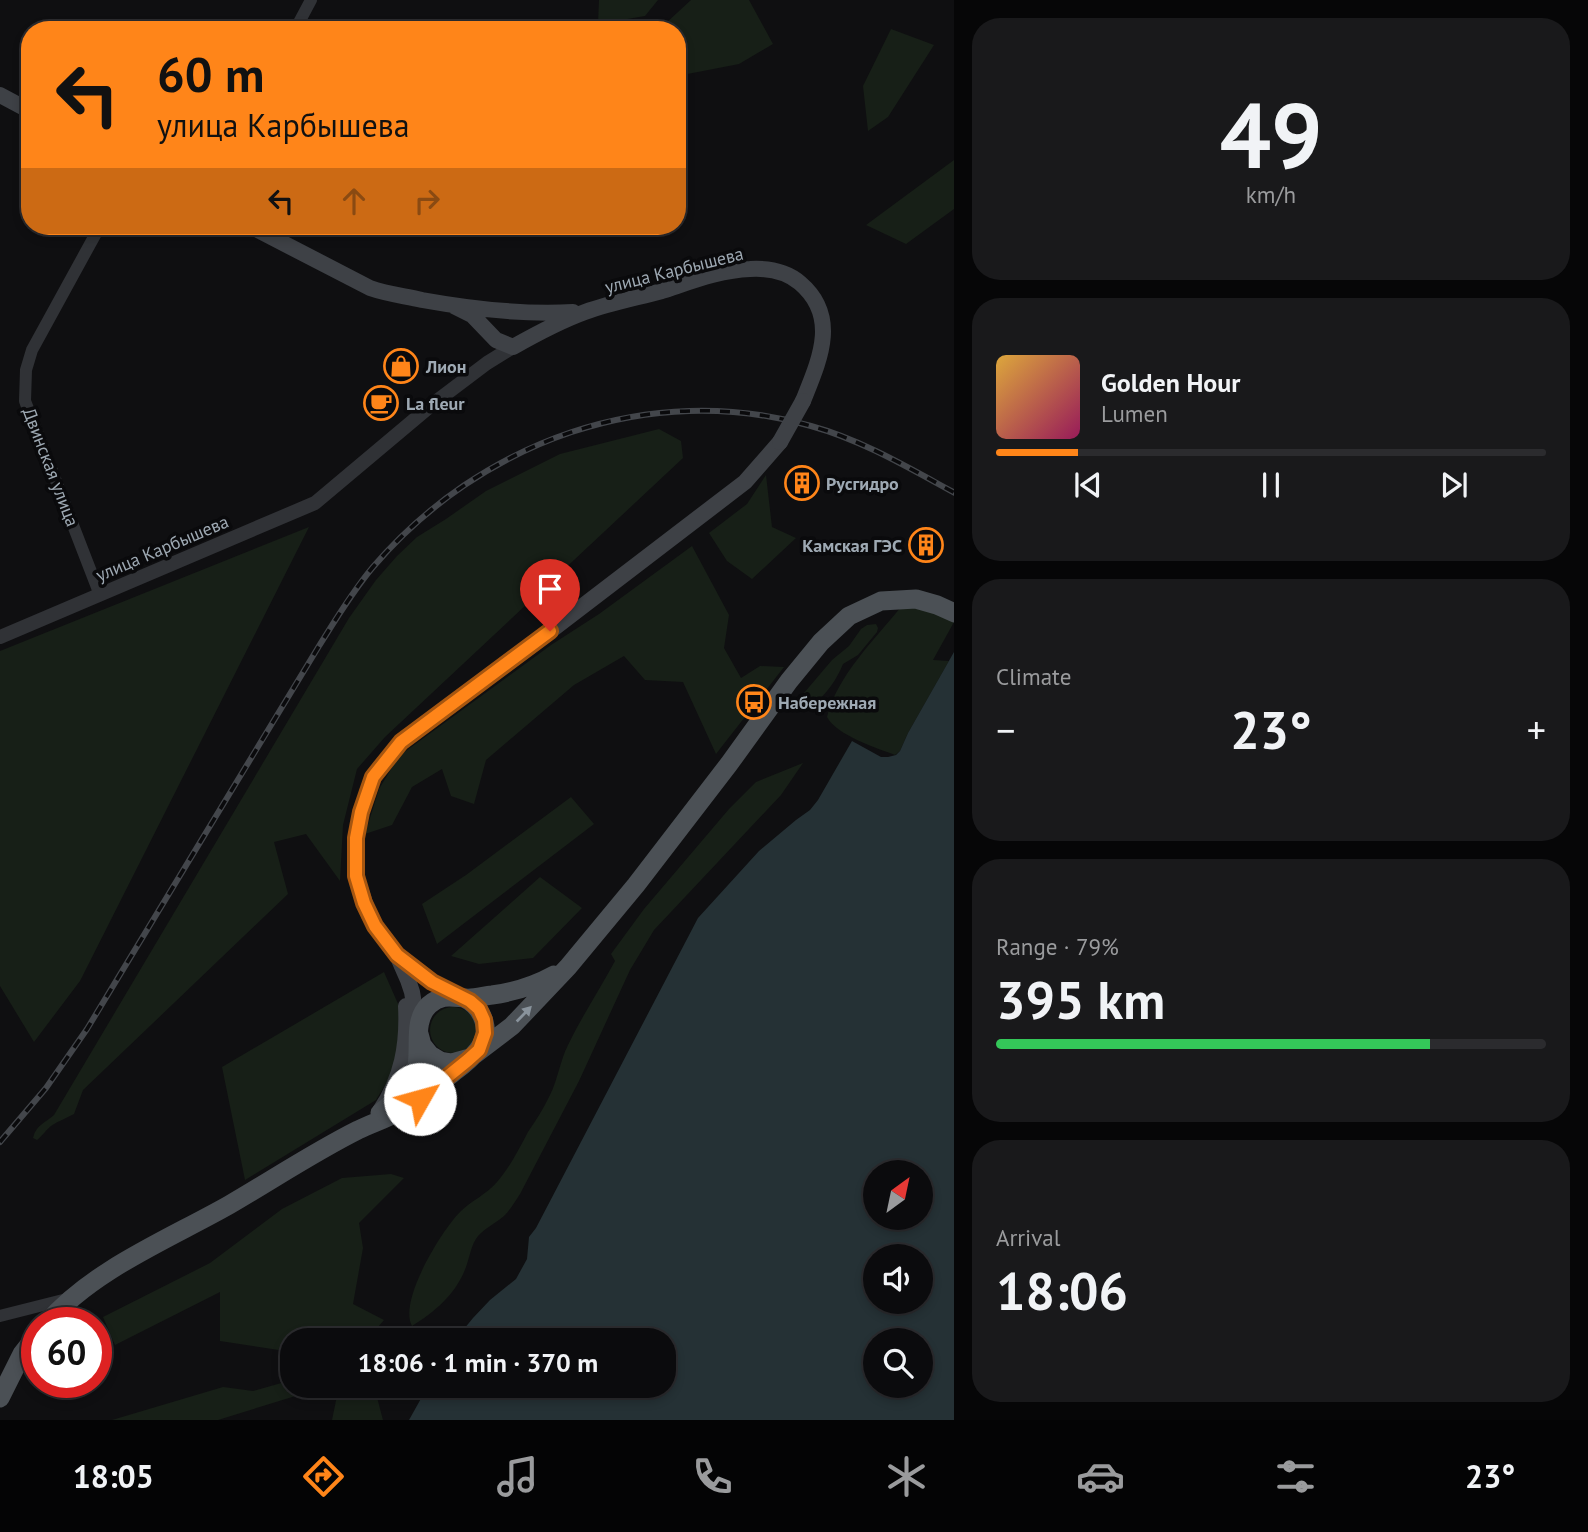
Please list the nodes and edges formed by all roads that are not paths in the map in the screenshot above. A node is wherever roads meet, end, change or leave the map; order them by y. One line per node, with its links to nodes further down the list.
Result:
1 (311, 0): 2 (street)
2 (300, 21)
3 (0, 95): 4 (main road)
4 (21, 106)
5 (95, 235): 14 (street, Двинская улица)
6 (267, 235): 7 (main road)
7 (454, 306): 9 (main road); 10 (main road)
8 (586, 311): 9 (main road); 11 (main road, улица Карбышева); 17 (main road, улица Карбышева, bridge)
9 (520, 313): 11 (main road)
10 (486, 331): 12 (main road); 13 (street)
11 (531, 336): 12 (main road, улица Карбышева)
12 (513, 346): 13 (street, улица Карбышева)
13 (487, 363): 14 (street, улица Карбышева)
14 (100, 595): 16 (street, улица Карбышева)
15 (954, 614): 18 (main road)
16 (0, 637)
17 (397, 955): 19 (main road, улица Карбышева); 20 (main road, улица Карбышева); 22 (main road)
18 (568, 967): 19 (main road); 21 (main road, one-way to 18)
19 (464, 998): 20 (main road); 21 (main road)
20 (419, 1034): 21 (main road); 22 (main road)
21 (474, 1054): 22 (main road)
22 (357, 1131): 23 (main road)
23 (71, 1298): 24 (main road); 25 (street)
24 (62, 1307)
25 (0, 1315)
26 (21, 1356): 27 (main road)
27 (0, 1398)

